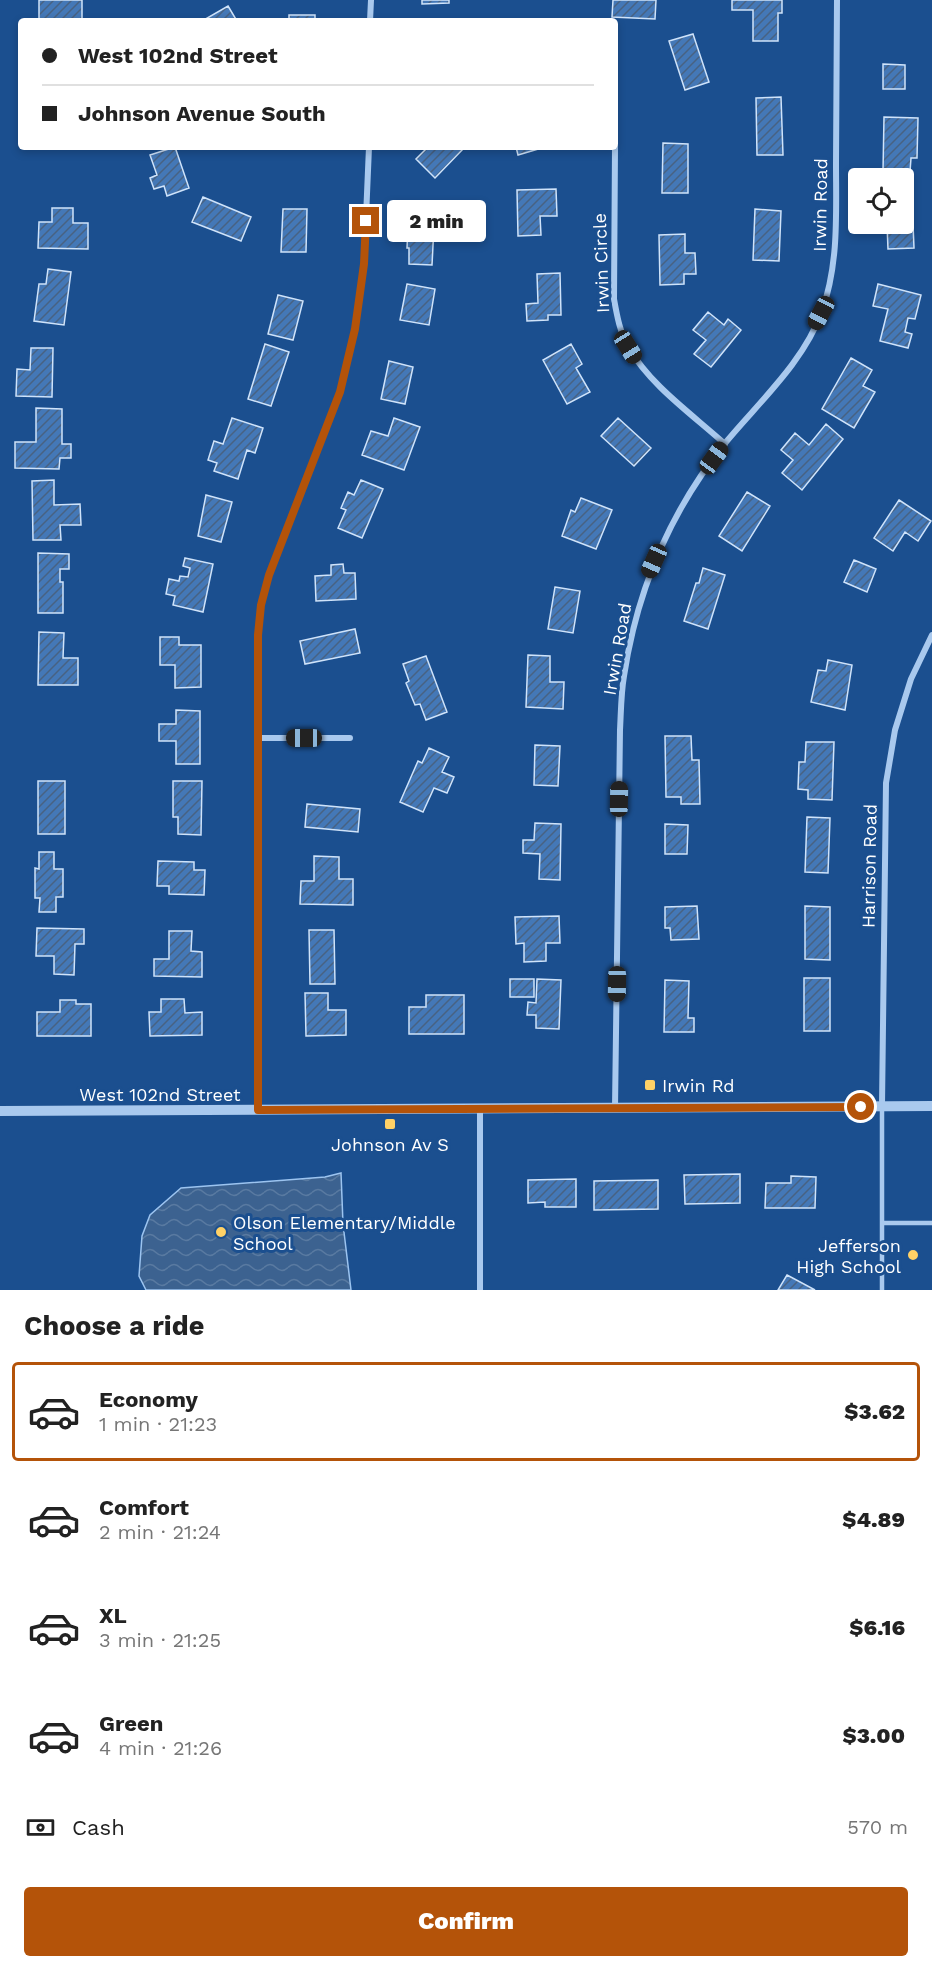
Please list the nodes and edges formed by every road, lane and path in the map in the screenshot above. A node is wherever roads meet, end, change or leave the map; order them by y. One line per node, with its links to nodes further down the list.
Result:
1 (371, 0): 3 (street)
2 (837, 0): 6 (street, Irwin Road)
3 (370, 18)
4 (369, 150): 8 (street)
5 (615, 150): 6 (street, Irwin Circle)
6 (725, 444): 12 (street, Irwin Road)
7 (932, 635): 10 (street, Harrison Road)
8 (258, 738): 9 (street); 14 (street)
9 (350, 738)
10 (882, 1106): 11 (street, West 102nd Street); 12 (street, West 102nd Street); 16 (lane)
11 (932, 1106)
12 (615, 1108): 13 (street, West 102nd Street)
13 (480, 1109): 14 (street, West 102nd Street); 18 (street)
14 (258, 1110): 15 (street, West 102nd Street)
15 (0, 1111)
16 (882, 1223): 17 (lane); 19 (lane)
17 (932, 1223)
18 (480, 1290)
19 (882, 1290)

